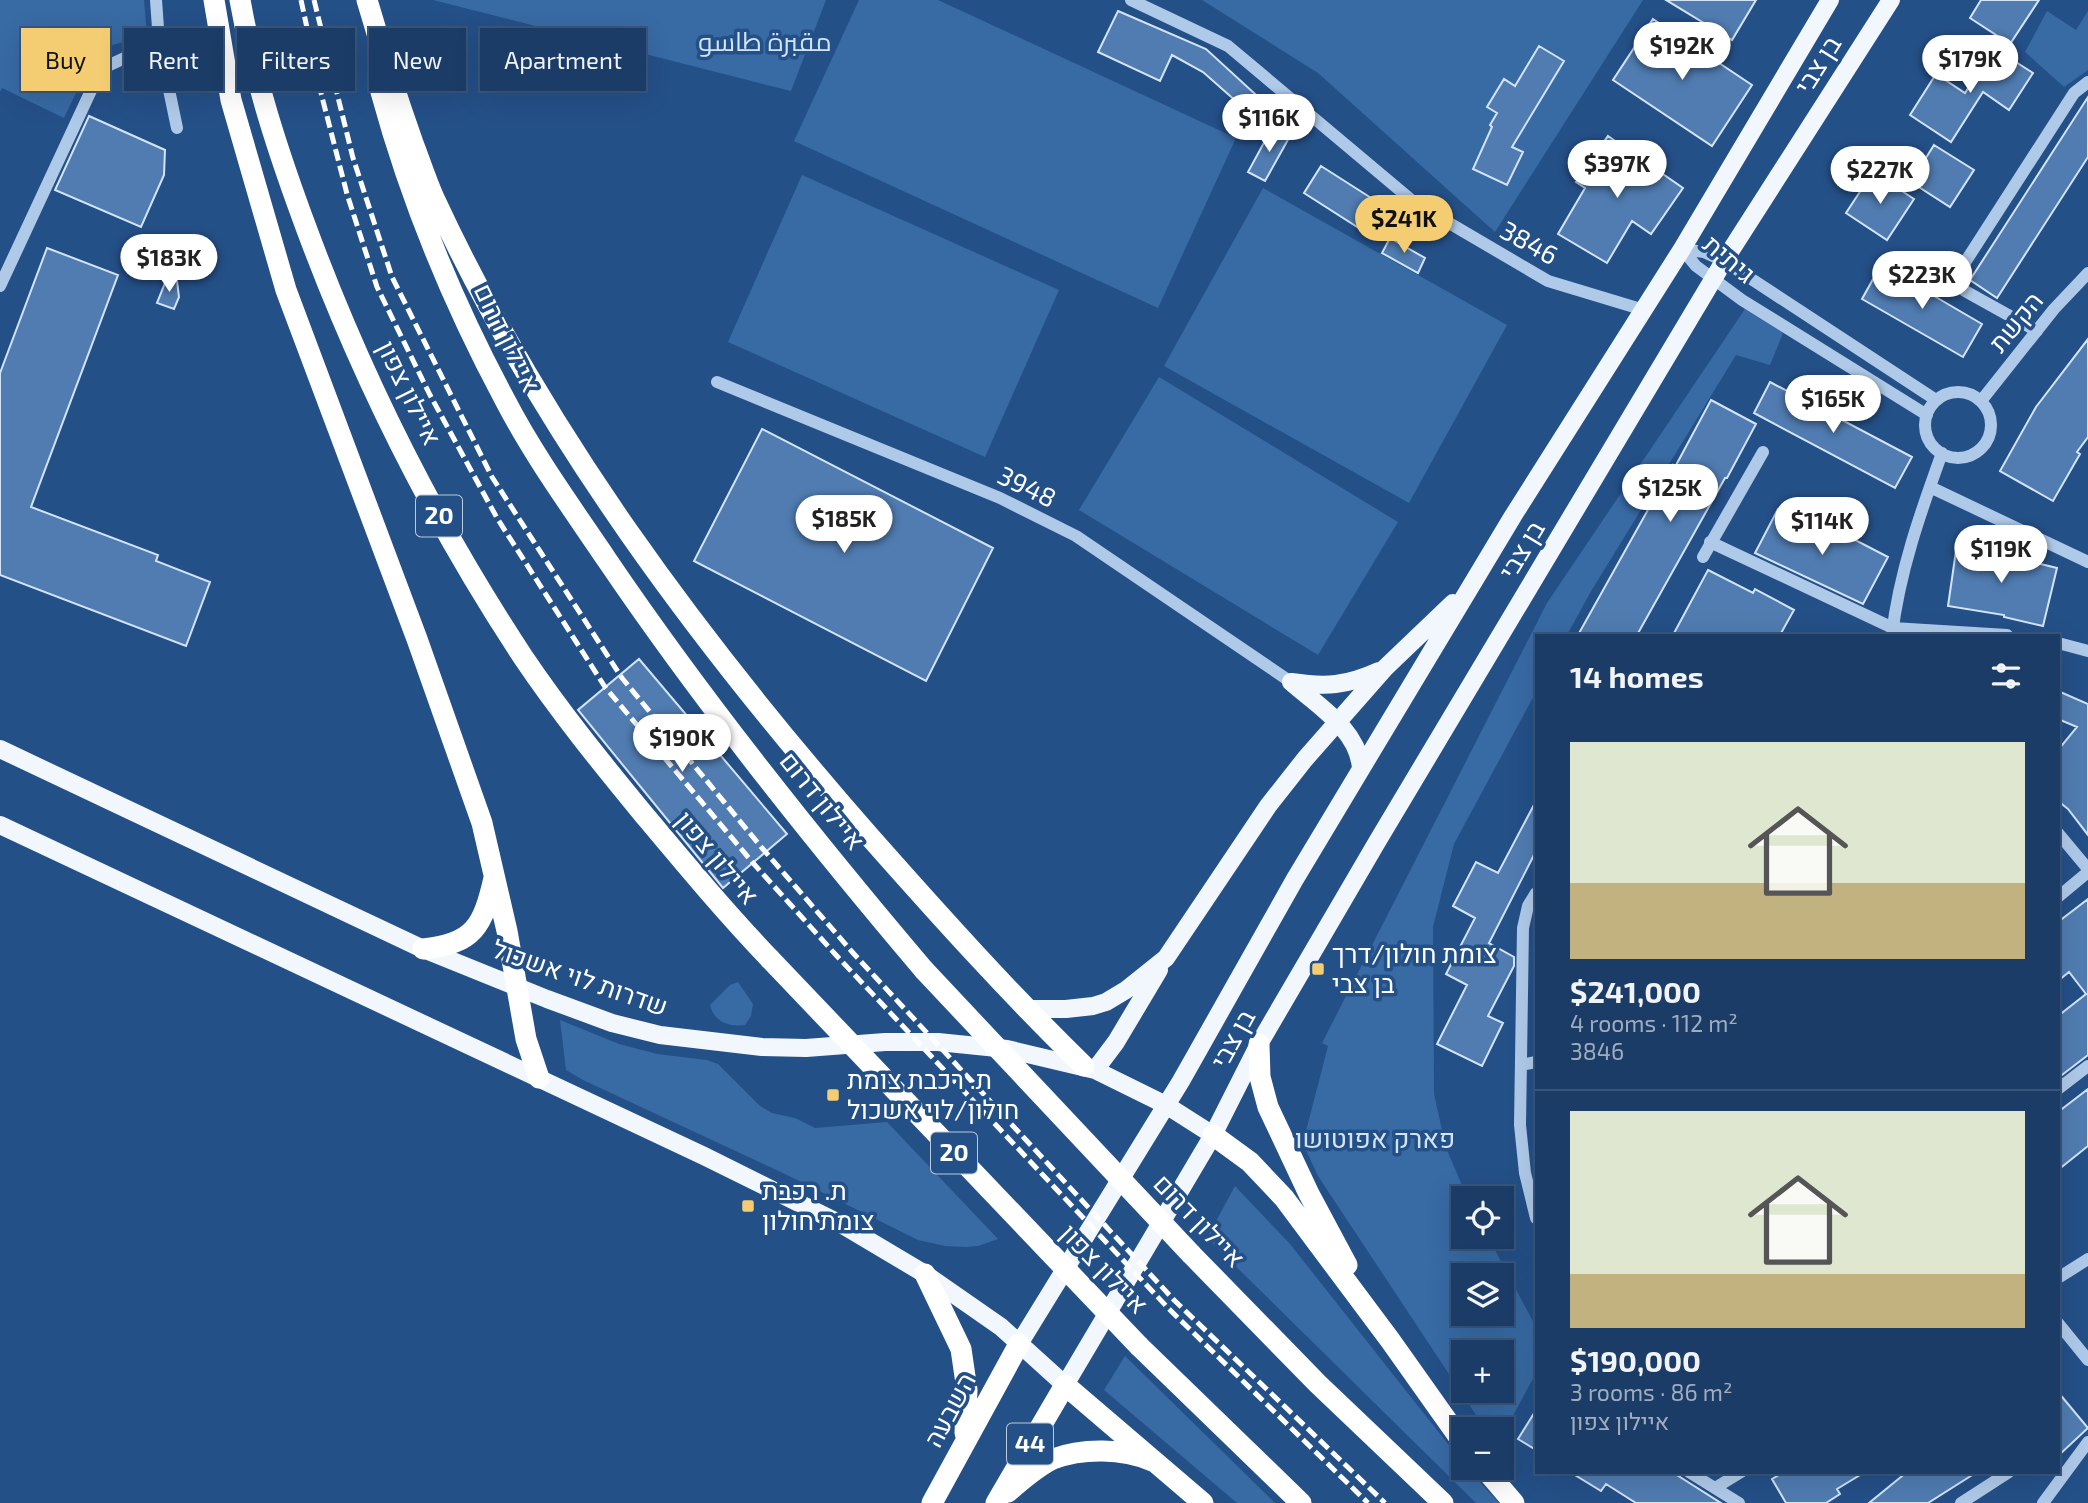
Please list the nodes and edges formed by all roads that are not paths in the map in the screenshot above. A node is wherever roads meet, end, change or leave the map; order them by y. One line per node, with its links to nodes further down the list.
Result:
1 (156, 0): 9 (street)
2 (214, 0): 44 (highway)
3 (240, 0): 83 (highway, איילון צפון / 20, bridge)
4 (356, 0): 84 (highway, איילון דרום, bridge)
5 (367, 0): 50 (highway)
6 (1130, 0): 19 (street, 3846)
7 (1830, 0): 14 (main road, בן צבי)
8 (1891, 0): 15 (main road, בן צבי)
9 (158, 28)
10 (124, 58): 18 (street)
11 (2088, 82): 20 (street)
12 (169, 91): 13 (street)
13 (177, 128)
14 (1682, 249): 15 (street, גיתית); 17 (street, גיתית); 19 (main road, בן צבי)
15 (1724, 261): 17 (main road, בן צבי); 22 (street, גיתית)
16 (2088, 272): 20 (street, הקשת)
17 (1714, 279): 24 (street, גיתית); 51 (main road, בן צבי)
18 (0, 286)
19 (1644, 310): 31 (main road, בן צבי)
20 (2037, 331): 23 (street, הקשת)
21 (717, 382): 37 (street, 3948)
22 (1936, 400): 23 (street); 24 (street)
23 (1981, 401): 26 (street)
24 (1927, 415): 26 (street)
25 (1763, 452): 28 (street)
26 (1942, 453): 27 (street)
27 (1930, 487): 30 (street); 32 (street)
28 (1710, 542): 29 (street); 32 (street)
29 (1703, 557)
30 (2088, 562)
31 (1471, 586): 36 (main road); 40 (main road, בן צבי)
32 (1893, 632): 33 (street)
33 (1969, 634)
34 (2060, 644): 35 (street)
35 (2088, 652)
36 (1385, 668): 37 (main road); 38 (main road)
37 (1291, 682): 38 (main road)
38 (1338, 723): 40 (main road); 48 (main road)
39 (0, 749): 47 (main road, שדרות לוי אשכול)
40 (1361, 769): 58 (main road, בן צבי)
41 (0, 825): 56 (main road)
42 (2060, 835): 43 (street)
43 (2088, 870): 46 (street)
44 (495, 873): 47 (highway); 49 (highway)
45 (1535, 895): 53 (street)
46 (2060, 895)
47 (423, 949): 49 (main road, שדרות לוי אשכול)
48 (1166, 958): 50 (main road); 55 (main road)
49 (518, 988): 55 (main road, שדרות לוי אשכול); 56 (highway)
50 (1028, 1009): 55 (highway)
51 (1259, 1044): 59 (main road, בן צבי); 65 (highway)
52 (1535, 1062): 53 (street)
53 (1521, 1065): 60 (street)
54 (2088, 1066): 57 (street)
55 (1089, 1068): 58 (main road, שדרות לוי אשכול)
56 (539, 1078): 62 (main road)
57 (2060, 1087)
58 (1166, 1105): 59 (main road, שדרות לוי אשכול); 66 (main road, 44)
59 (1213, 1135): 65 (highway); 68 (main road, 44)
60 (1535, 1214)
61 (2088, 1259): 63 (street)
62 (925, 1274): 66 (main road); 70 (highway)
63 (2060, 1277)
64 (2060, 1325): 67 (street)
65 (1390, 1340): 69 (highway)
66 (1019, 1344): 68 (main road); 70 (highway, השבעה / 44)
67 (2088, 1360)
68 (1065, 1385): 72 (highway); 81 (highway, 44)
69 (1451, 1426)
70 (964, 1442): 80 (highway, השבעה / 44)
71 (2088, 1442): 73 (street)
72 (1163, 1466): 81 (highway); 82 (highway)
73 (2064, 1466)
74 (1692, 1474): 79 (street)
75 (1738, 1474): 79 (street)
76 (2006, 1474): 87 (street)
77 (2059, 1474): 88 (street)
78 (1494, 1480): 85 (highway)
79 (1715, 1488): 86 (street)
80 (932, 1503)
81 (996, 1503)
82 (1203, 1503)
83 (1301, 1503)
84 (1443, 1503)
85 (1514, 1503)
86 (1739, 1503)
87 (1961, 1503)
88 (2043, 1503)

